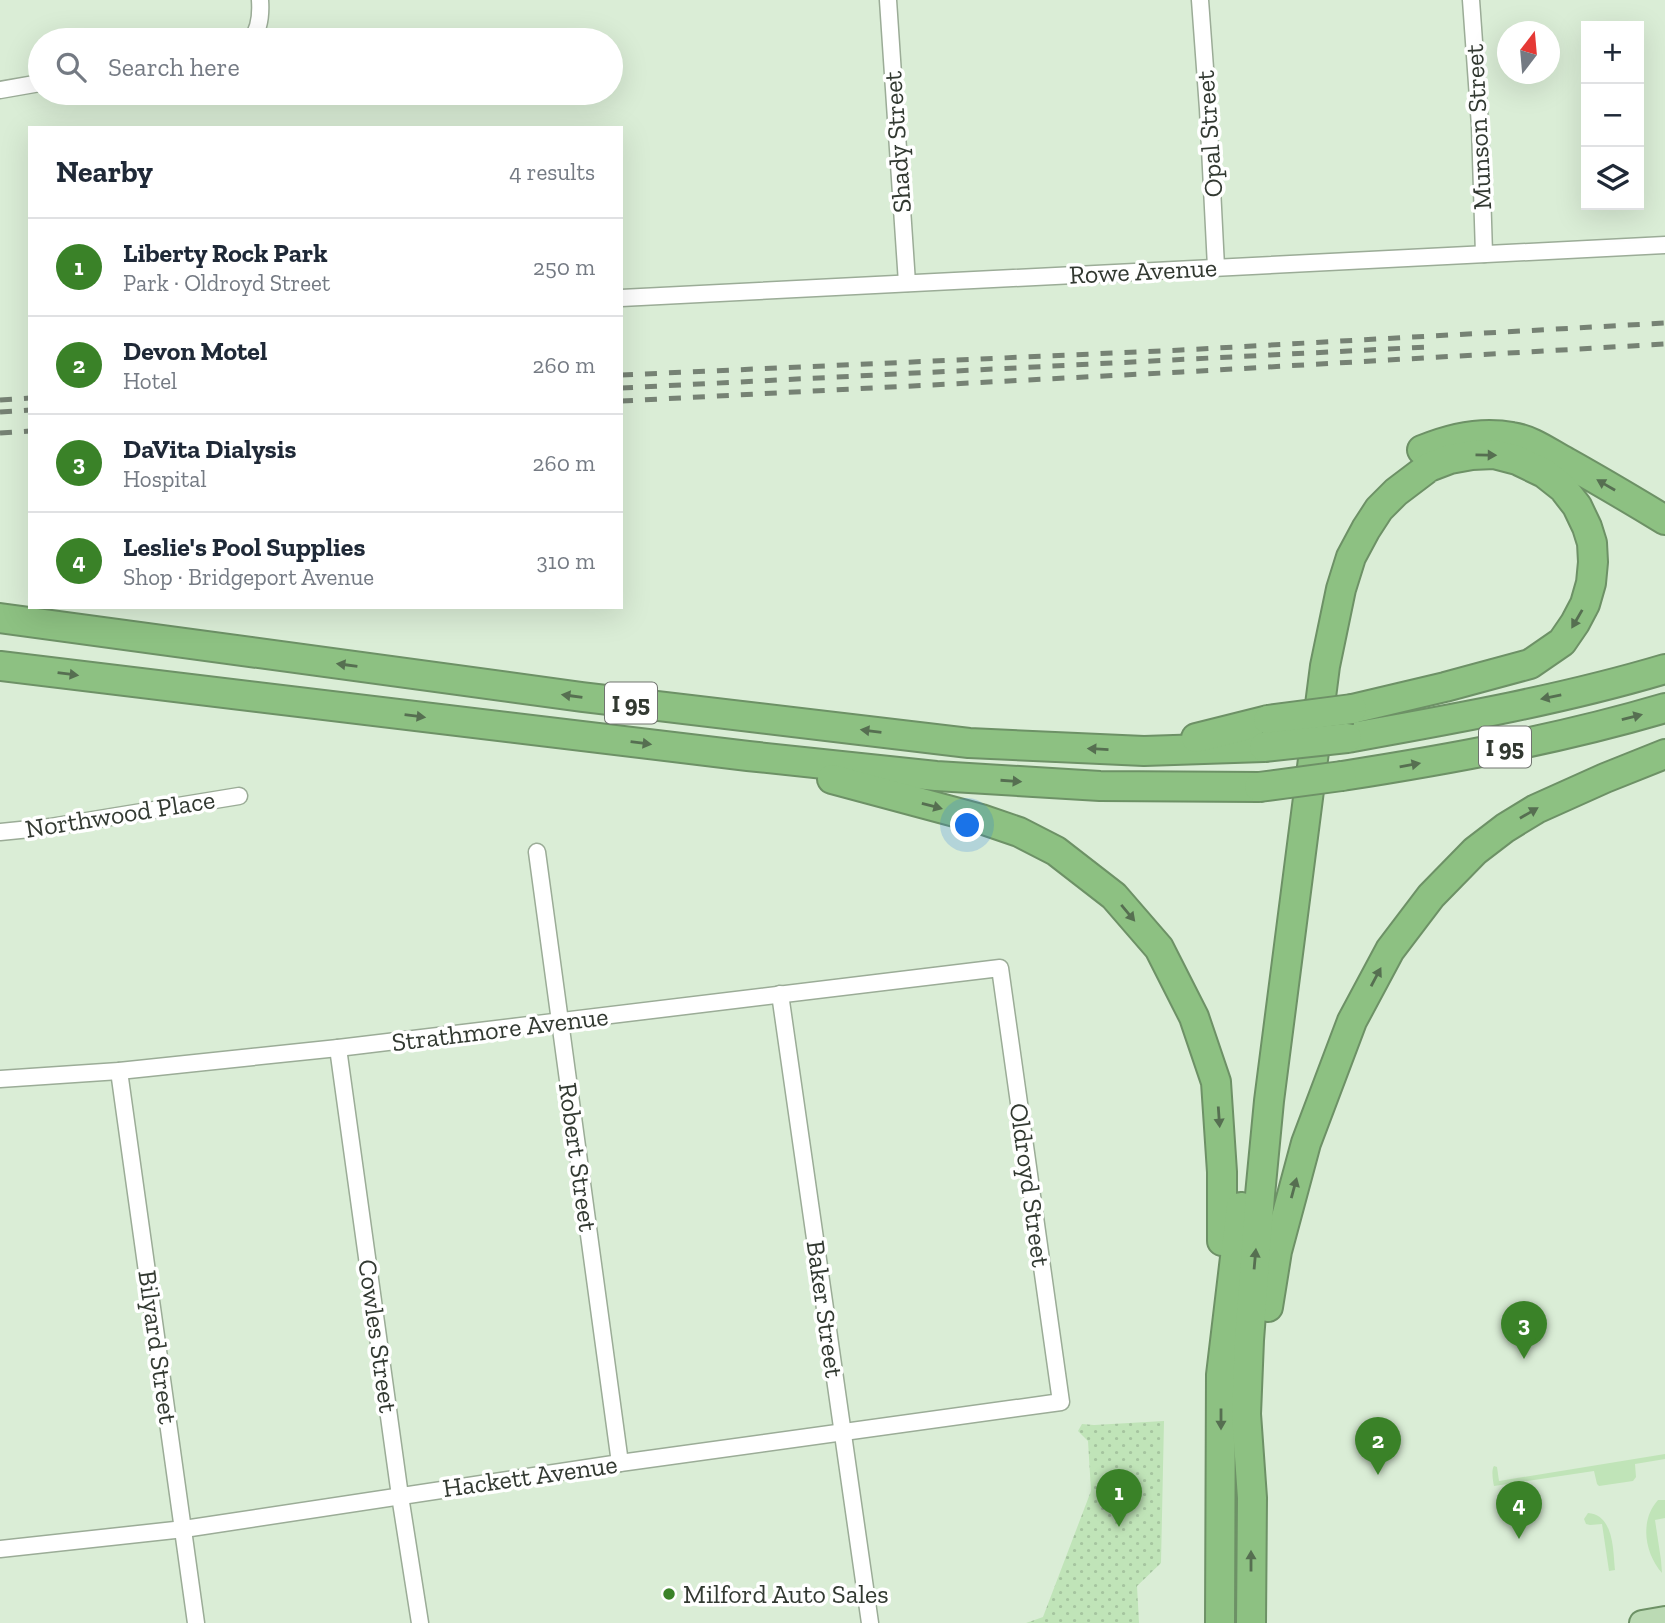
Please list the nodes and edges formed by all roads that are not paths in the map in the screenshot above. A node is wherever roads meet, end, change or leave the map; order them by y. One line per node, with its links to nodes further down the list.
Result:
1 (260, 0): 5 (street)
2 (888, 0): 11 (street, Shady Street)
3 (1200, 0): 10 (street, Opal Street)
4 (1471, 0): 9 (street, Munson Street)
5 (257, 28)
6 (28, 85): 7 (street)
7 (0, 90)
8 (1665, 245): 9 (street, Rowe Avenue)
9 (1484, 254): 10 (street, Rowe Avenue)
10 (1216, 267): 11 (street, Rowe Avenue)
11 (907, 283): 12 (street, Rowe Avenue)
12 (623, 298)
13 (1665, 520): 30 (highway, one-way to 30)
14 (0, 618): 18 (highway, I 95, one-way to 14)
15 (0, 666): 20 (highway, I 95, one-way to 20)
16 (1665, 669): 18 (highway, I 95, one-way to 18, bridge)
17 (1665, 708): 20 (highway, I 95, one-way to 17, bridge)
18 (1266, 734): 35 (highway, one-way to 18, bridge)
19 (1665, 754): 35 (highway, one-way to 19)
20 (748, 756): 30 (highway, one-way to 30)
21 (239, 796): 22 (street, Northwood Place)
22 (0, 832)
23 (537, 852): 26 (street, Robert Street)
24 (1000, 968): 25 (street, Strathmore Avenue); 31 (street, Oldroyd Street)
25 (780, 994): 26 (street, Strathmore Avenue); 32 (street, Baker Street)
26 (560, 1021): 27 (street, Strathmore Avenue); 33 (street, Robert Street)
27 (338, 1048): 28 (street, Strathmore Avenue); 34 (street, Cowles Street)
28 (119, 1071): 29 (street, Strathmore Avenue); 36 (street, Bilyard Street)
29 (0, 1079)
30 (1221, 1375): 42 (highway, one-way to 42)
31 (1061, 1402): 32 (street, Hackett Avenue)
32 (843, 1432): 33 (street, Hackett Avenue); 41 (street, Baker Street)
33 (620, 1463): 34 (street, Hackett Avenue)
34 (400, 1496): 36 (street, Hackett Avenue); 40 (street, Cowles Street)
35 (1252, 1498): 43 (highway, one-way to 35)
36 (184, 1529): 37 (street, Hackett Avenue); 39 (street, Bilyard Street)
37 (0, 1549)
38 (1665, 1619): 44 (main road)
39 (196, 1623)
40 (419, 1623)
41 (870, 1623)
42 (1220, 1623)
43 (1251, 1623)
44 (1642, 1623)

